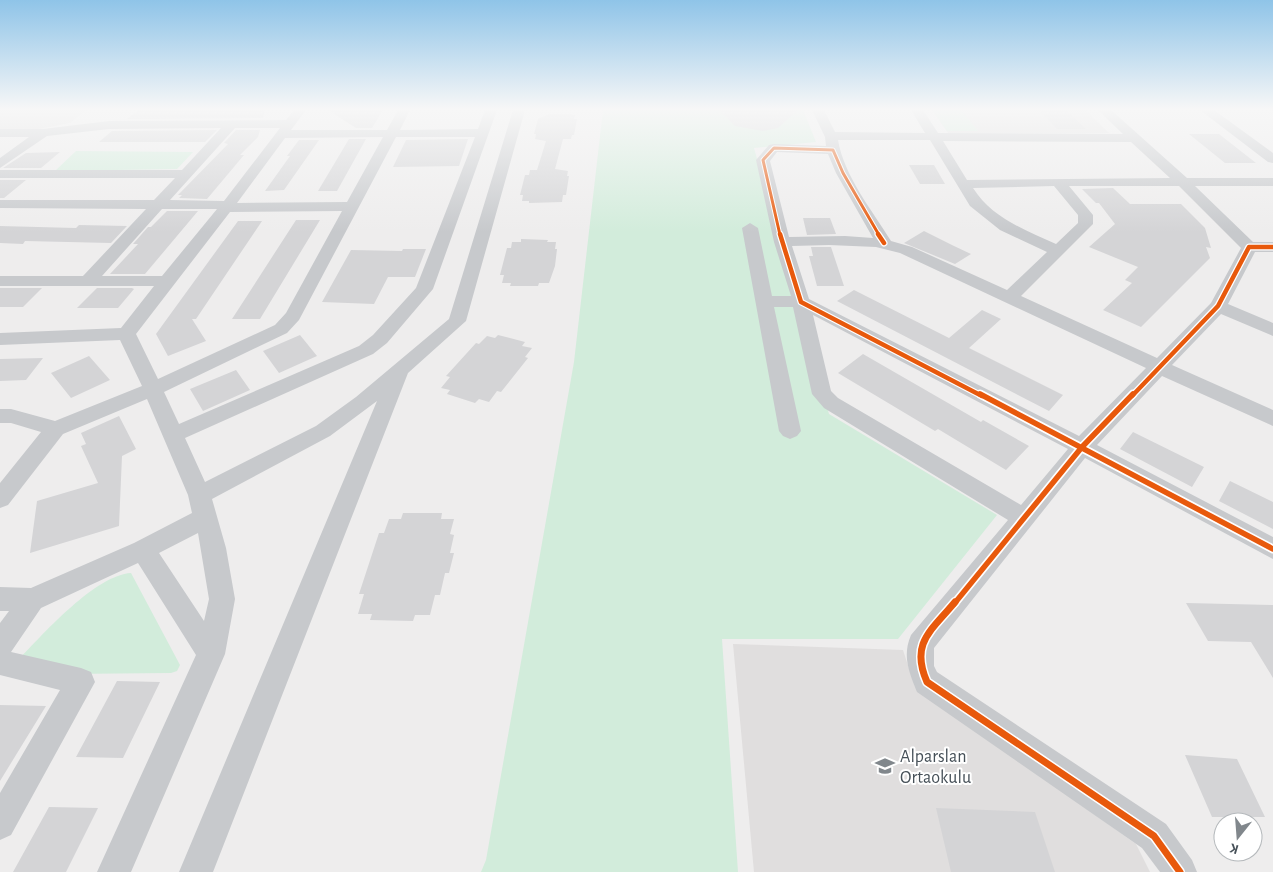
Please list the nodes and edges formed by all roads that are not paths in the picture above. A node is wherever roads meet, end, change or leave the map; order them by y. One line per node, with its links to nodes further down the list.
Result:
1 (20, 151): 13 (street)
2 (207, 151): 14 (street)
3 (269, 151): 22 (street)
4 (382, 151): 23 (street)
5 (475, 151): 48 (street)
6 (507, 151): 42 (street)
7 (772, 151): 26 (street)
8 (835, 151): 27 (street)
9 (942, 151): 18 (street)
10 (1148, 151): 16 (street)
11 (1262, 151): 12 (street)
12 (1273, 159)
13 (0, 166): 14 (street)
14 (185, 174): 21 (street)
15 (1058, 182): 16 (street); 18 (street); 30 (street)
16 (1183, 182): 17 (street); 28 (street)
17 (1273, 182)
18 (962, 184): 30 (street)
19 (0, 204): 20 (street)
20 (16, 204): 21 (street); 24 (street)
21 (158, 204): 22 (street); 32 (street)
22 (227, 206): 23 (street); 33 (street)
23 (354, 206): 43 (street)
24 (0, 217)
25 (750, 228): 35 (street)
26 (782, 242): 27 (street); 36 (street)
27 (884, 243): 34 (street)
28 (1249, 247): 29 (street); 37 (street)
29 (1273, 247)
30 (1057, 250): 34 (street)
31 (0, 281): 32 (street)
32 (88, 281): 33 (street)
33 (166, 281): 39 (street)
34 (1009, 298): 41 (street)
35 (764, 301): 36 (street); 47 (street)
36 (801, 302): 49 (street); 52 (street)
37 (1218, 306): 38 (street); 41 (street)
38 (1273, 330)
39 (128, 334): 40 (street); 43 (street)
40 (0, 339)
41 (1160, 366): 45 (street); 49 (street)
42 (400, 370): 51 (street); 62 (street)
43 (153, 389): 46 (street); 48 (street)
44 (0, 416): 46 (street)
45 (1273, 419)
46 (56, 429): 50 (street)
47 (790, 430)
48 (173, 435): 51 (street)
49 (1082, 447): 52 (street); 53 (street)
50 (0, 499)
51 (203, 506): 54 (street); 58 (street)
52 (1024, 518): 63 (street)
53 (1273, 549)
54 (143, 550): 56 (street); 58 (street)
55 (0, 599): 56 (street)
56 (32, 600): 57 (street)
57 (0, 645)
58 (211, 654): 61 (street)
59 (0, 662): 60 (street)
60 (0, 824)
61 (114, 872)
62 (196, 872)
63 (1180, 872)

